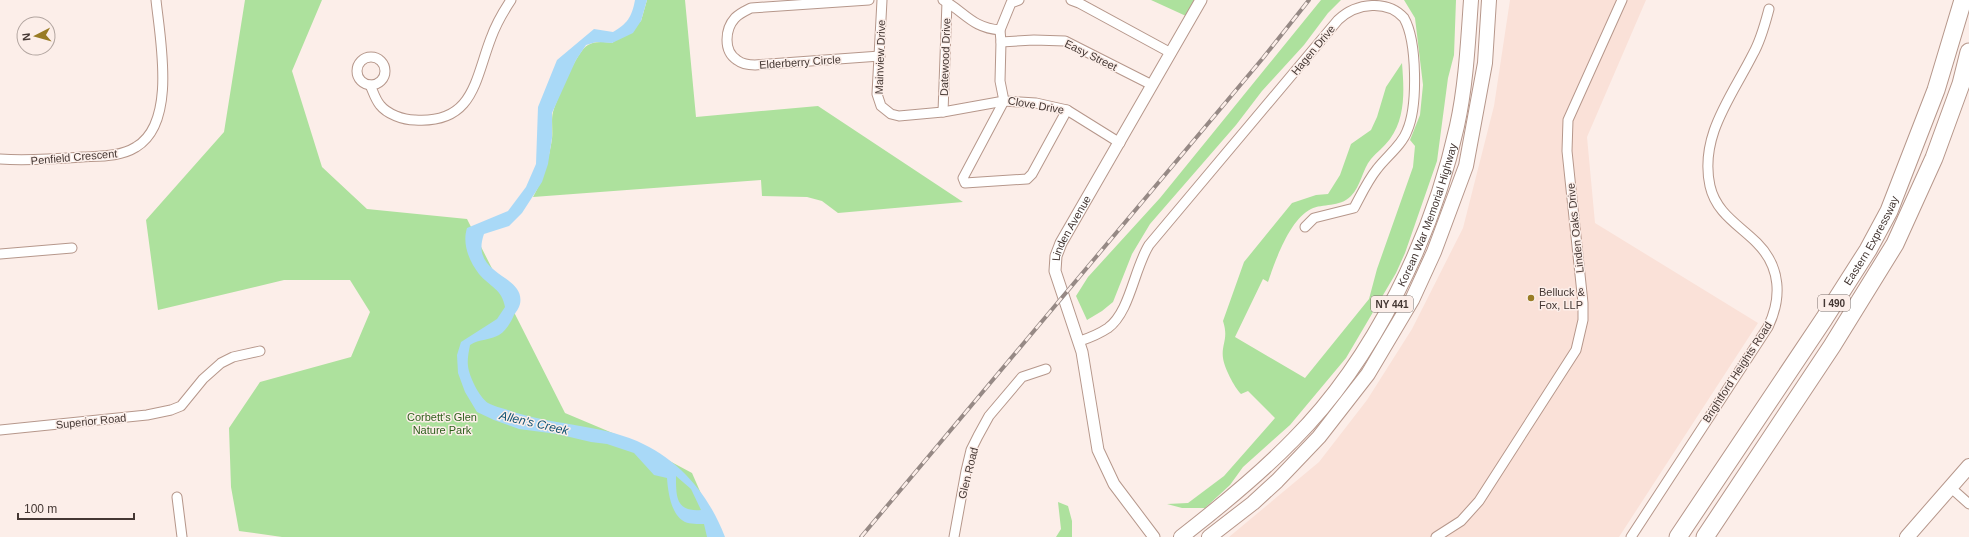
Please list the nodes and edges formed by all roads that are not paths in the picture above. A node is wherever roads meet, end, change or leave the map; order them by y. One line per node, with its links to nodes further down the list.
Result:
1 (156, 0): 27 (street, Penfield Crescent)
2 (512, 0): 21 (street)
3 (869, 0): 20 (street, Elderberry Circle)
4 (882, 0): 20 (street, Mainview Drive)
5 (1019, 0): 15 (street, Clove Drive)
6 (1071, 0): 19 (street)
7 (1201, 0): 19 (street, Linden Avenue)
8 (1471, 0): 42 (main road, Korean War Memorial Highway / NY 441)
9 (1488, 0): 43 (main road, Korean War Memorial Highway / NY 441)
10 (1622, 0): 44 (street, Linden Oaks Drive)
11 (1954, 0): 17 (highway)
12 (1963, 0): 17 (highway, Eastern Expressway / I 490)
13 (945, 1): 15 (street); 25 (street, Datewood Drive)
14 (1769, 9): 45 (street, Brightford Heights Road)
15 (1000, 30): 16 (street, Clove Drive)
16 (1001, 42): 22 (street, Easy Street); 23 (street, Clove Drive)
17 (1950, 47): 46 (highway, Eastern Expressway / I 490)
18 (1969, 52): 47 (highway, Eastern Expressway / I 490)
19 (1171, 53): 22 (street, Linden Avenue)
20 (880, 56): 25 (street, Mainview Drive)
21 (370, 85)
22 (1152, 86): 26 (street, Linden Avenue)
23 (1004, 101): 24 (street, Clove Drive); 24 (street); 25 (street, Mainview Drive)
24 (1067, 110): 26 (street, Clove Drive)
25 (943, 112)
26 (1120, 143): 31 (street, Linden Avenue)
27 (0, 159)
28 (1305, 227): 31 (street, Hagen Drive)
29 (72, 248): 30 (street)
30 (0, 254)
31 (1080, 341): 41 (street, Linden Avenue)
32 (260, 351): 34 (street, Superior Road)
33 (1046, 369): 40 (street, Glen Road)
34 (0, 430)
35 (1969, 466): 36 (main road)
36 (1950, 487): 38 (street); 48 (main road)
37 (177, 496): 39 (street)
38 (1969, 504)
39 (182, 537)
40 (954, 537)
41 (1154, 537)
42 (1181, 537)
43 (1209, 537)
44 (1436, 537)
45 (1631, 537)
46 (1678, 537)
47 (1705, 537)
48 (1907, 537)

